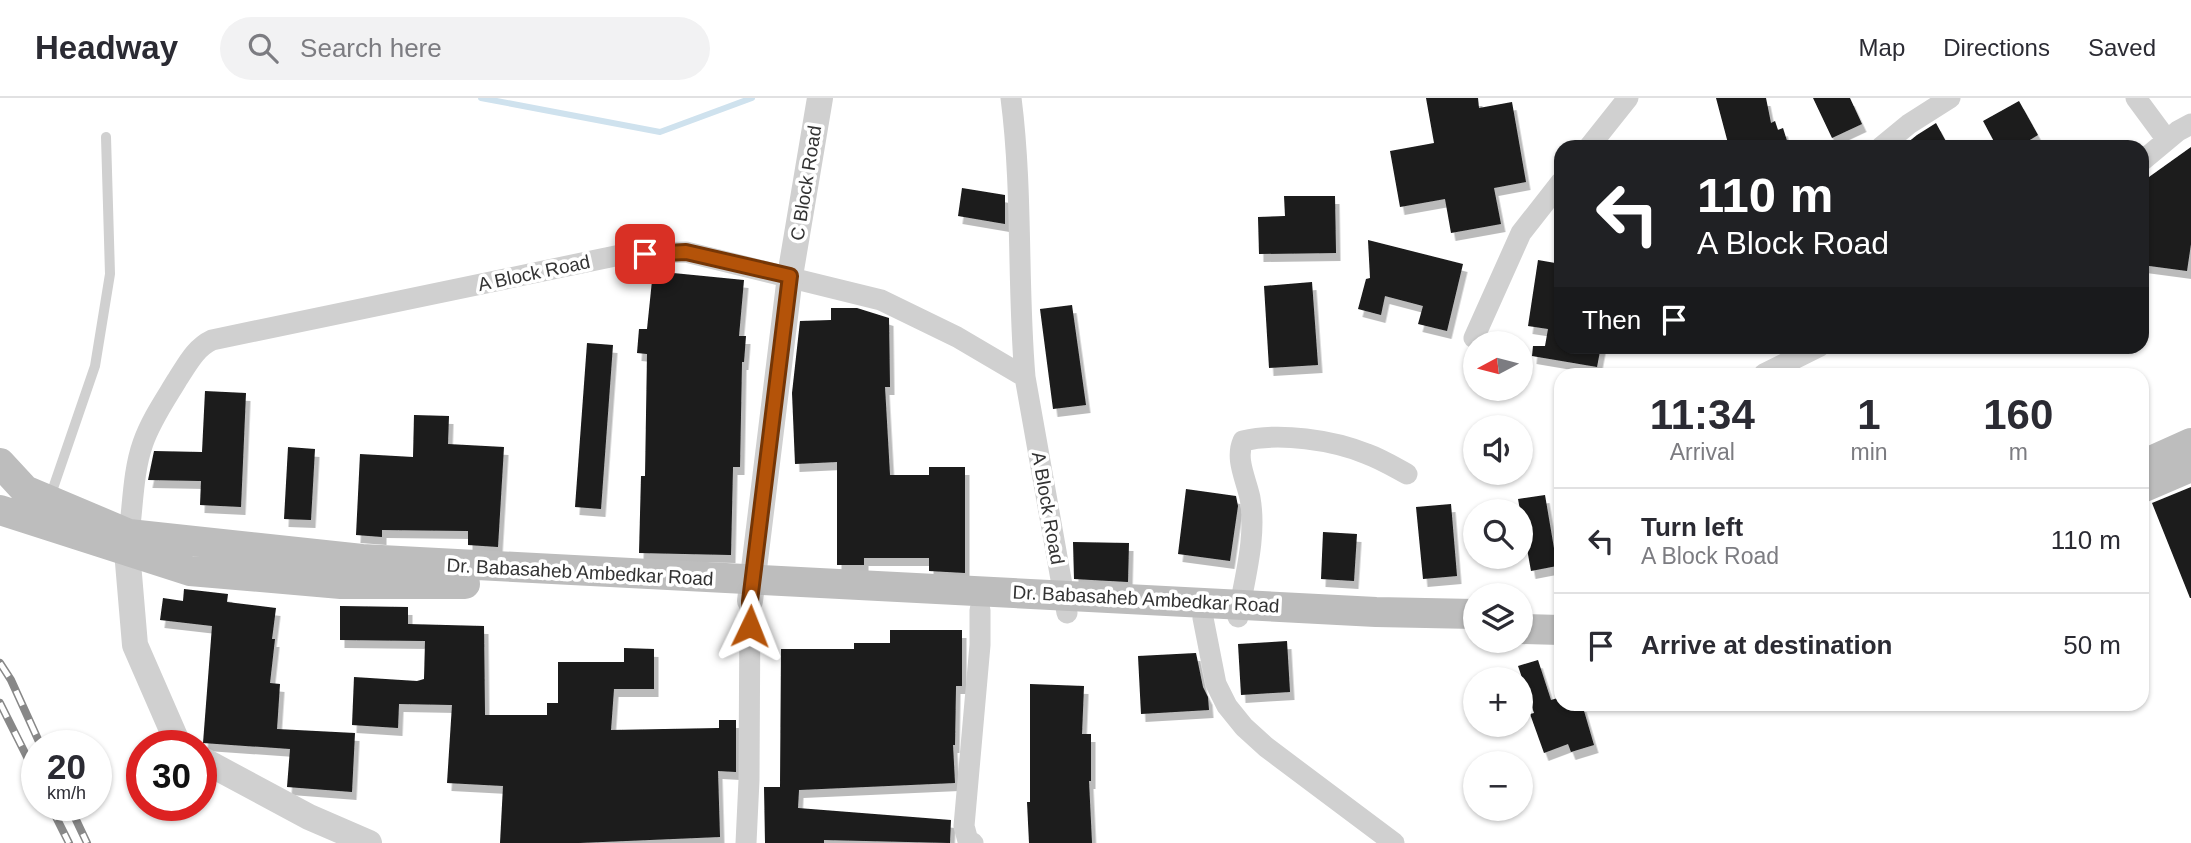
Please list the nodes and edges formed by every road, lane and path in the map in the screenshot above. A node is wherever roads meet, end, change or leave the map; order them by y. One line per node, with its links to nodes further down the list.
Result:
1 (820, 98): 13 (street, C Block Road)
2 (1011, 98): 17 (street)
3 (1628, 98): 8 (street)
4 (1950, 98): 9 (street)
5 (2136, 98): 10 (street)
6 (2191, 124): 10 (street)
7 (106, 137): 25 (lane)
8 (1595, 140)
9 (1890, 140)
10 (2168, 140): 11 (street)
11 (2149, 155)
12 (1554, 191): 14 (street)
13 (790, 276): 17 (street, A Block Road); 26 (street, A Block Road); 27 (street, C Block Road)
14 (1477, 331)
15 (1803, 354): 16 (street)
16 (1776, 368)
17 (1025, 377): 28 (street, A Block Road)
18 (2191, 443): 19 (main road)
19 (2149, 462)
20 (0, 464): 25 (main road, Dr. Babasaheb Ambedkar Road)
21 (2191, 467): 23 (main road)
22 (1407, 474): 30 (street)
23 (2149, 485)
24 (0, 510): 25 (main road, Dr. Babasaheb Ambedkar Road)
25 (48, 512): 26 (main road, Dr. Babasaheb Ambedkar Road)
26 (128, 542): 27 (main road, Dr. Babasaheb Ambedkar Road); 37 (street)
27 (751, 591): 28 (main road, Dr. Babasaheb Ambedkar Road); 29 (main road, Dr. Babasaheb Ambedkar Road); 40 (street)
28 (1065, 604): 29 (main road, Dr. Babasaheb Ambedkar Road); 30 (main road, Dr. Babasaheb Ambedkar Road); 33 (main road, Dr. Babasaheb Ambedkar Road)
29 (981, 610): 41 (street)
30 (1239, 611): 33 (main road, Dr. Babasaheb Ambedkar Road); 34 (main road, Dr. Babasaheb Ambedkar Road)
31 (1533, 616): 32 (main road)
32 (1554, 617)
33 (1203, 618): 42 (street)
34 (1462, 621)
35 (1533, 630): 36 (main road)
36 (1554, 631)
37 (172, 730)
38 (217, 768): 39 (street)
39 (369, 843)
40 (746, 843)
41 (973, 843)
42 (1394, 843)

